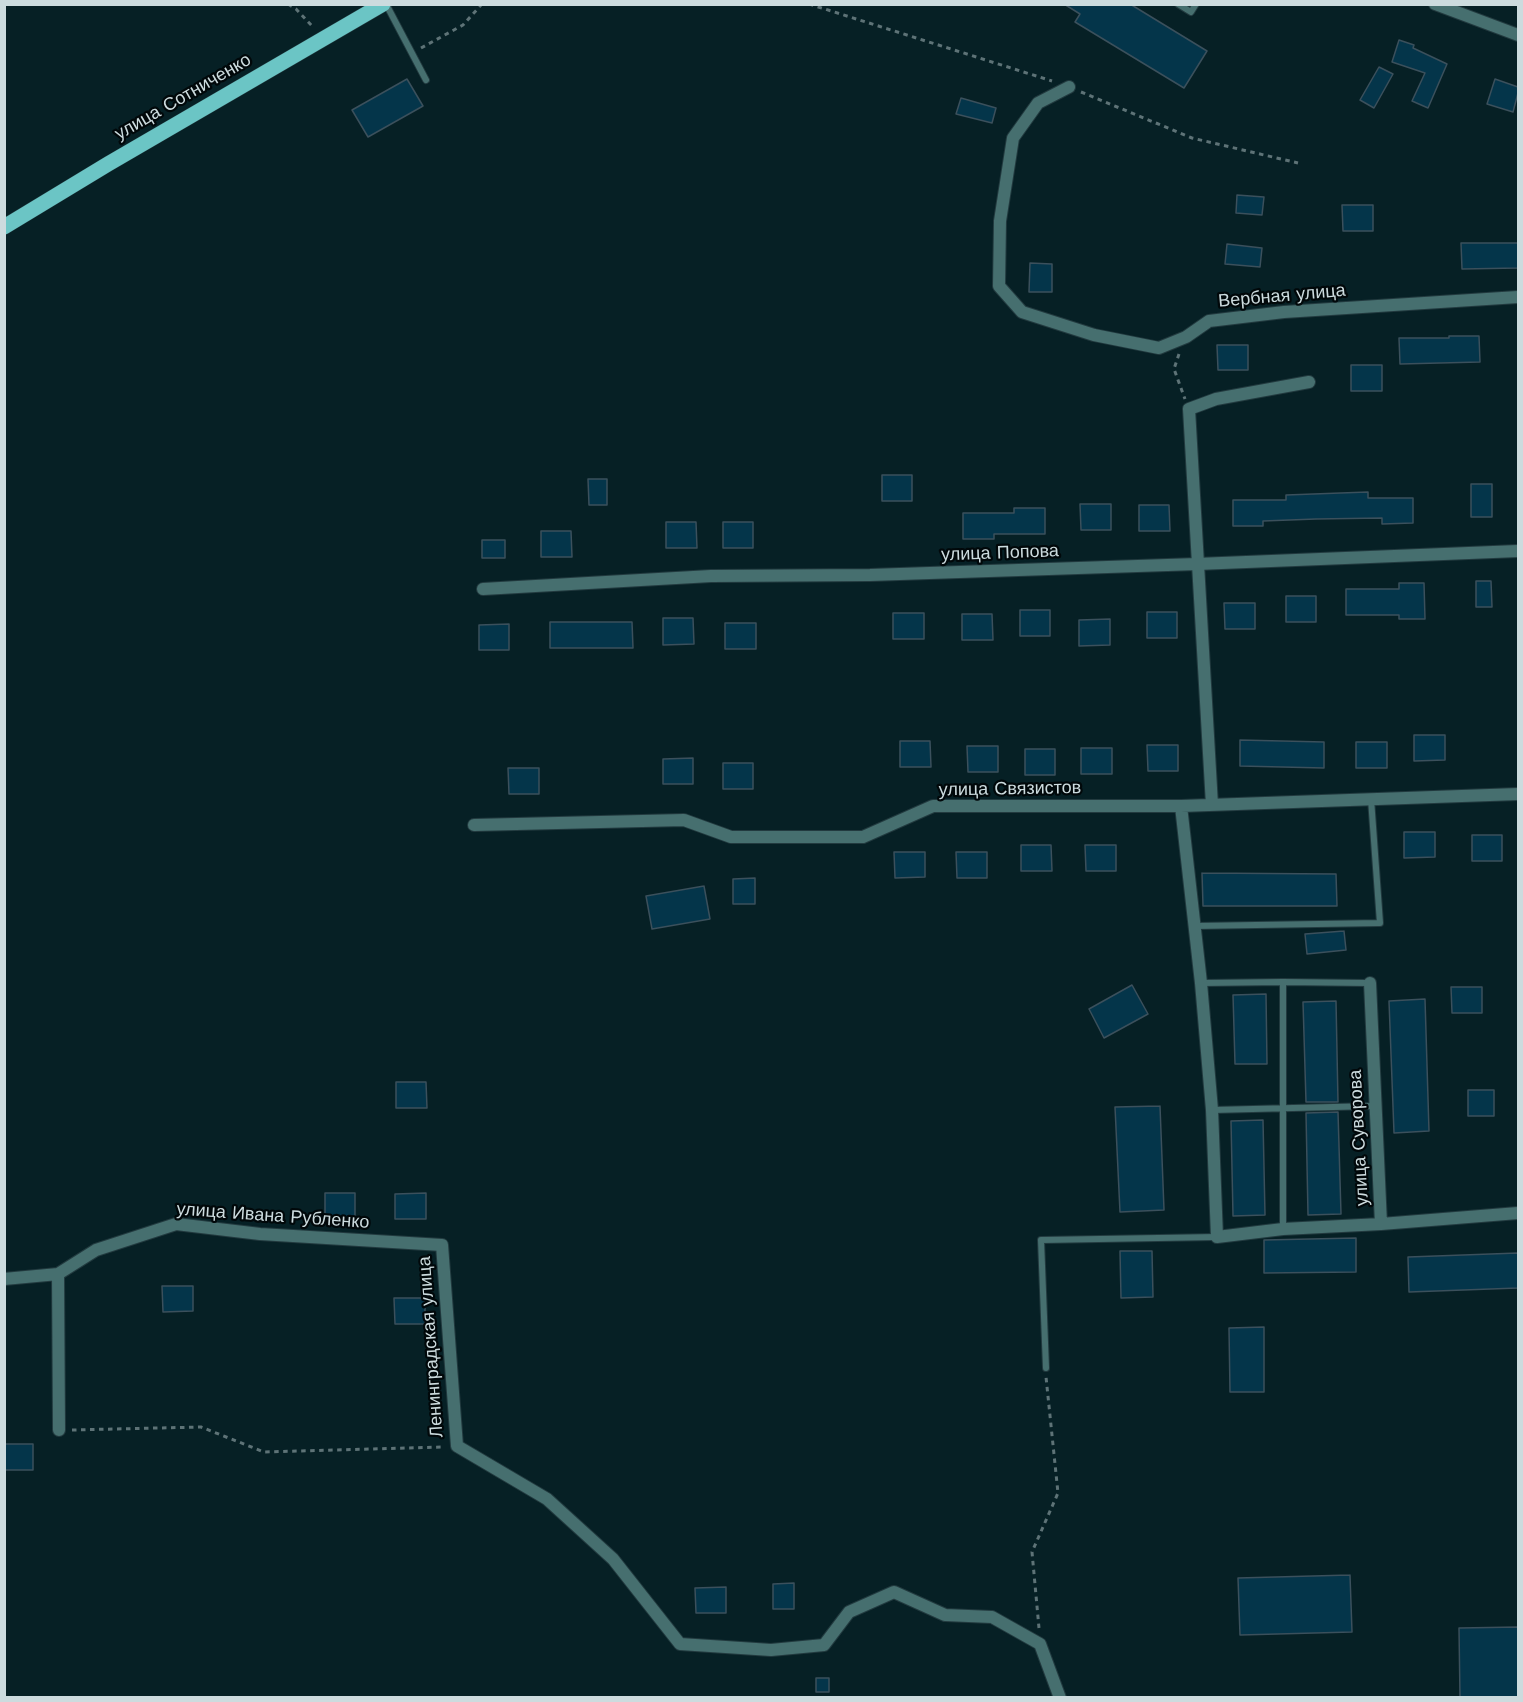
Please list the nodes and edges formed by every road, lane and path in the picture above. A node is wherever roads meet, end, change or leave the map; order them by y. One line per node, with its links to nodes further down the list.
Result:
1 (288, 4): 8 (path)
2 (384, 4): 8 (main road, улица Сотниченко); 9 (lane)
3 (482, 4): 9 (path)
4 (1178, 4): 5 (lane)
5 (1196, 4)
6 (1435, 4): 7 (street)
7 (1518, 35)
8 (322, 38): 12 (main road, улица Сотниченко)
9 (411, 54): 10 (lane)
10 (426, 80)
11 (1069, 87): 14 (street, Вербная улица)
12 (4, 227)
13 (1518, 297): 14 (street, Вербная улица)
14 (1186, 337): 16 (path)
15 (1309, 382): 16 (street)
16 (1189, 409): 18 (street)
17 (1518, 551): 18 (street, улица Попова)
18 (1197, 564): 19 (street, улица Попова); 22 (street)
19 (483, 589)
20 (1518, 794): 21 (street, улица Связистов)
21 (1371, 799): 22 (street, улица Связистов); 25 (lane)
22 (1212, 805): 23 (street, улица Связистов)
23 (1181, 806): 24 (street, улица Связистов); 25 (street)
24 (474, 825)
25 (1193, 926): 27 (street)
26 (1282, 982): 27 (lane); 28 (lane); 30 (lane)
27 (1201, 983): 31 (street)
28 (1370, 983): 29 (street, улица Суворова)
29 (1374, 1106): 30 (lane); 33 (street, улица Суворова)
30 (1283, 1109): 31 (lane); 34 (lane)
31 (1212, 1110): 35 (street)
32 (1518, 1213): 33 (street, улица Суворова)
33 (1381, 1224): 34 (street)
34 (1283, 1229): 35 (street)
35 (1217, 1237): 39 (lane)
36 (442, 1245): 37 (street, улица Ивана Рубленко); 41 (street, Ленинградская улица)
37 (58, 1274): 38 (street, улица Ивана Рубленко); 40 (street)
38 (4, 1279)
39 (1046, 1368): 42 (path)
40 (59, 1430): 41 (path)
41 (457, 1446): 42 (street)
42 (1040, 1644): 43 (street)
43 (1060, 1698)

